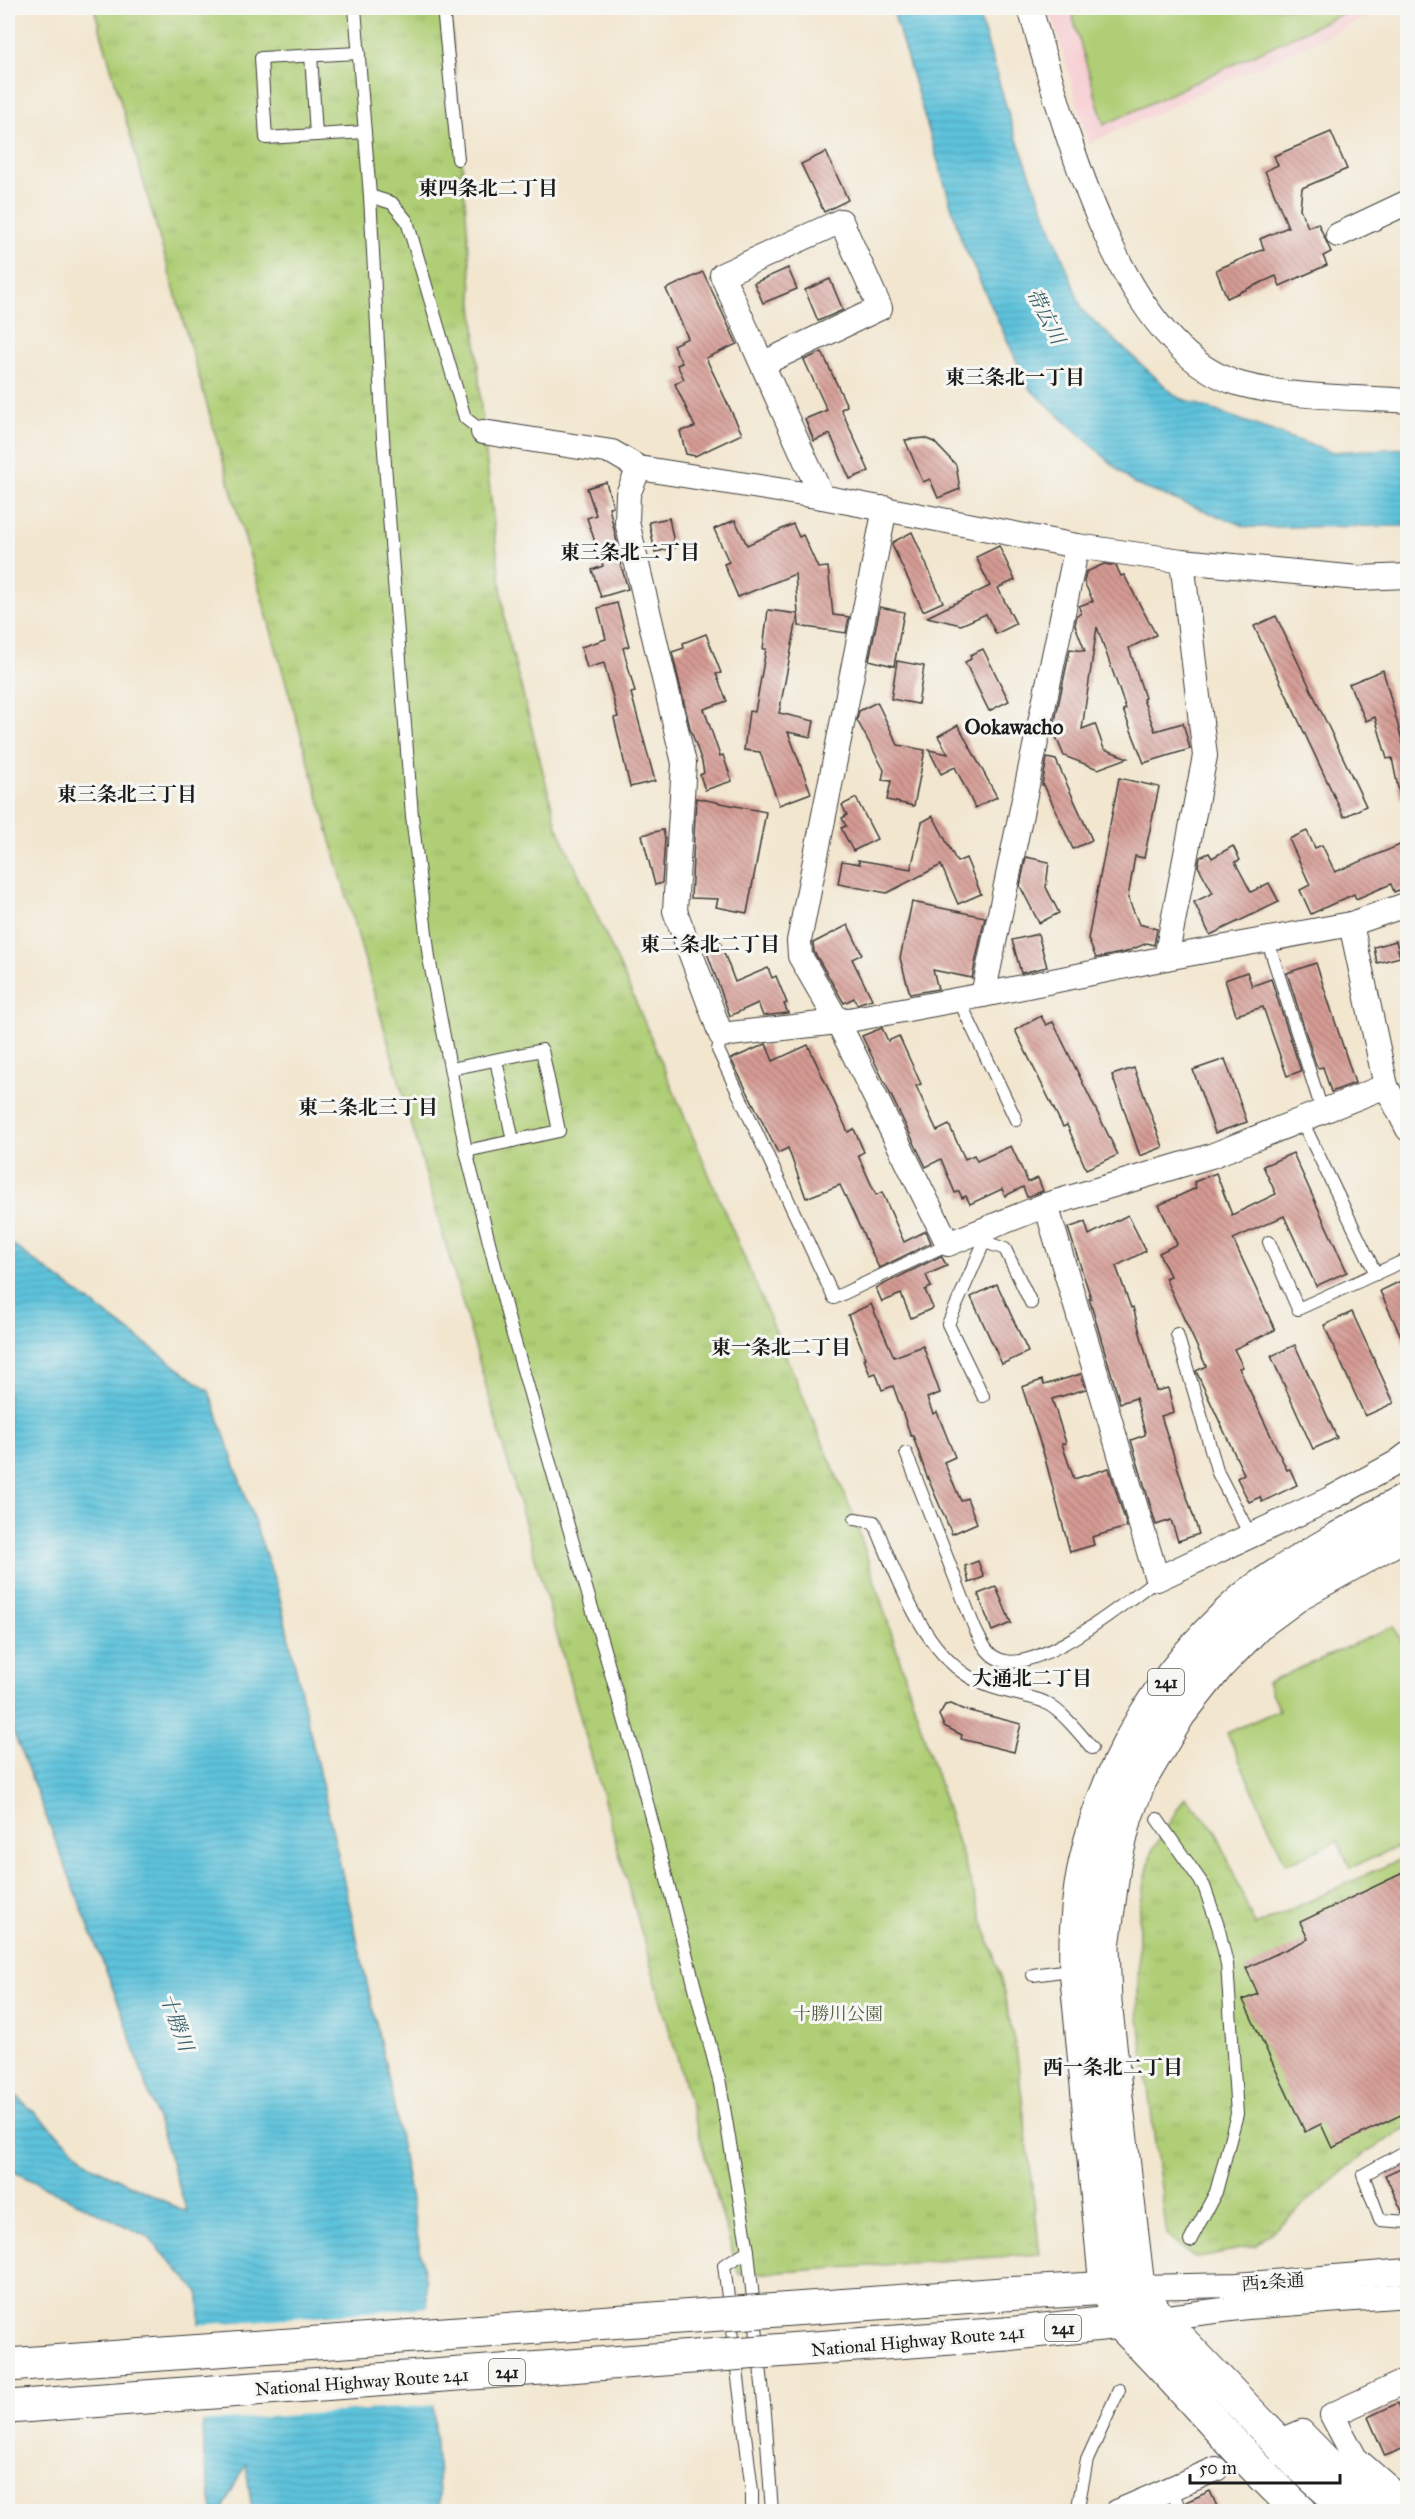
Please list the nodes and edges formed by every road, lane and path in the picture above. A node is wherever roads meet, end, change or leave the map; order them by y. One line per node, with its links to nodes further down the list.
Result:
1 (354, 8): 4 (lane)
2 (443, 8): 8 (lane)
3 (1030, 8): 13 (street)
4 (358, 53): 5 (lane); 6 (lane)
5 (311, 56): 7 (lane); 7 (lane)
6 (365, 132): 7 (lane); 9 (lane)
7 (316, 135)
8 (458, 159)
9 (370, 196): 14 (lane); 29 (lane)
10 (1407, 202): 11 (street)
11 (1338, 235)
12 (762, 364): 12 (street); 16 (street)
13 (1407, 401)
14 (483, 432): 15 (street)
15 (639, 468): 16 (street); 27 (street)
16 (822, 496): 17 (street)
17 (885, 508): 18 (street); 26 (street)
18 (1077, 546): 19 (street); 25 (street)
19 (1182, 561): 20 (street); 24 (street)
20 (1407, 576)
21 (1406, 910): 22 (street)
22 (1351, 924): 23 (street); 30 (street)
23 (1267, 939): 24 (street); 31 (lane)
24 (1166, 958): 25 (street)
25 (971, 997): 26 (street); 32 (lane)
26 (838, 1022): 27 (street); 39 (street)
27 (721, 1035): 39 (lane)
28 (496, 1059): 29 (lane); 34 (lane); 34 (lane)
29 (451, 1069): 35 (lane)
30 (1386, 1086): 31 (street); 33 (street)
31 (1313, 1117): 36 (street); 41 (lane)
32 (1016, 1120)
33 (1407, 1129)
34 (513, 1141): 35 (lane)
35 (466, 1150): 59 (lane)
36 (1046, 1205): 37 (street); 51 (street)
37 (988, 1234): 39 (street); 42 (lane); 44 (lane)
38 (1269, 1242): 41 (lane)
39 (948, 1244)
40 (1407, 1259): 41 (lane)
41 (1376, 1274)
42 (1031, 1303)
43 (1177, 1334): 50 (lane)
44 (983, 1396)
45 (906, 1452): 51 (lane)
46 (1407, 1454): 50 (street)
47 (1407, 1499): 54 (main road, 241)
48 (855, 1519): 52 (lane)
49 (1407, 1532): 54 (main road, 241)
50 (1250, 1535): 51 (street)
51 (1157, 1578)
52 (1092, 1748)
53 (1157, 1819): 58 (lane)
54 (1090, 1970): 55 (lane); 61 (main road, 241)
55 (1033, 1975)
56 (1407, 2150): 57 (lane)
57 (1407, 2222)
58 (1190, 2241)
59 (748, 2251): 74 (lane); 75 (lane)
60 (1407, 2271): 61 (street, 西2条通)
61 (1122, 2287): 63 (main road, 241); 64 (main road); 65 (main road, 241, bridge)
62 (1407, 2295): 63 (street, 西2条通)
63 (1159, 2318): 64 (main road, National Highway Route 241 / 241); 69 (main road)
64 (1120, 2322): 68 (main road, National Highway Route 241 / 241, bridge); 73 (main road)
65 (8, 2365)
66 (1407, 2380): 72 (street)
67 (1119, 2390): 76 (lane)
68 (8, 2407)
69 (1294, 2450): 79 (main road); 80 (street)
70 (1216, 2469): 71 (street)
71 (1171, 2489): 77 (street); 78 (lane)
72 (1407, 2501)
73 (1291, 2502)
74 (752, 2511)
75 (772, 2511)
76 (1077, 2511)
77 (1117, 2511)
78 (1181, 2511)
79 (1352, 2511)
80 (1392, 2511)

